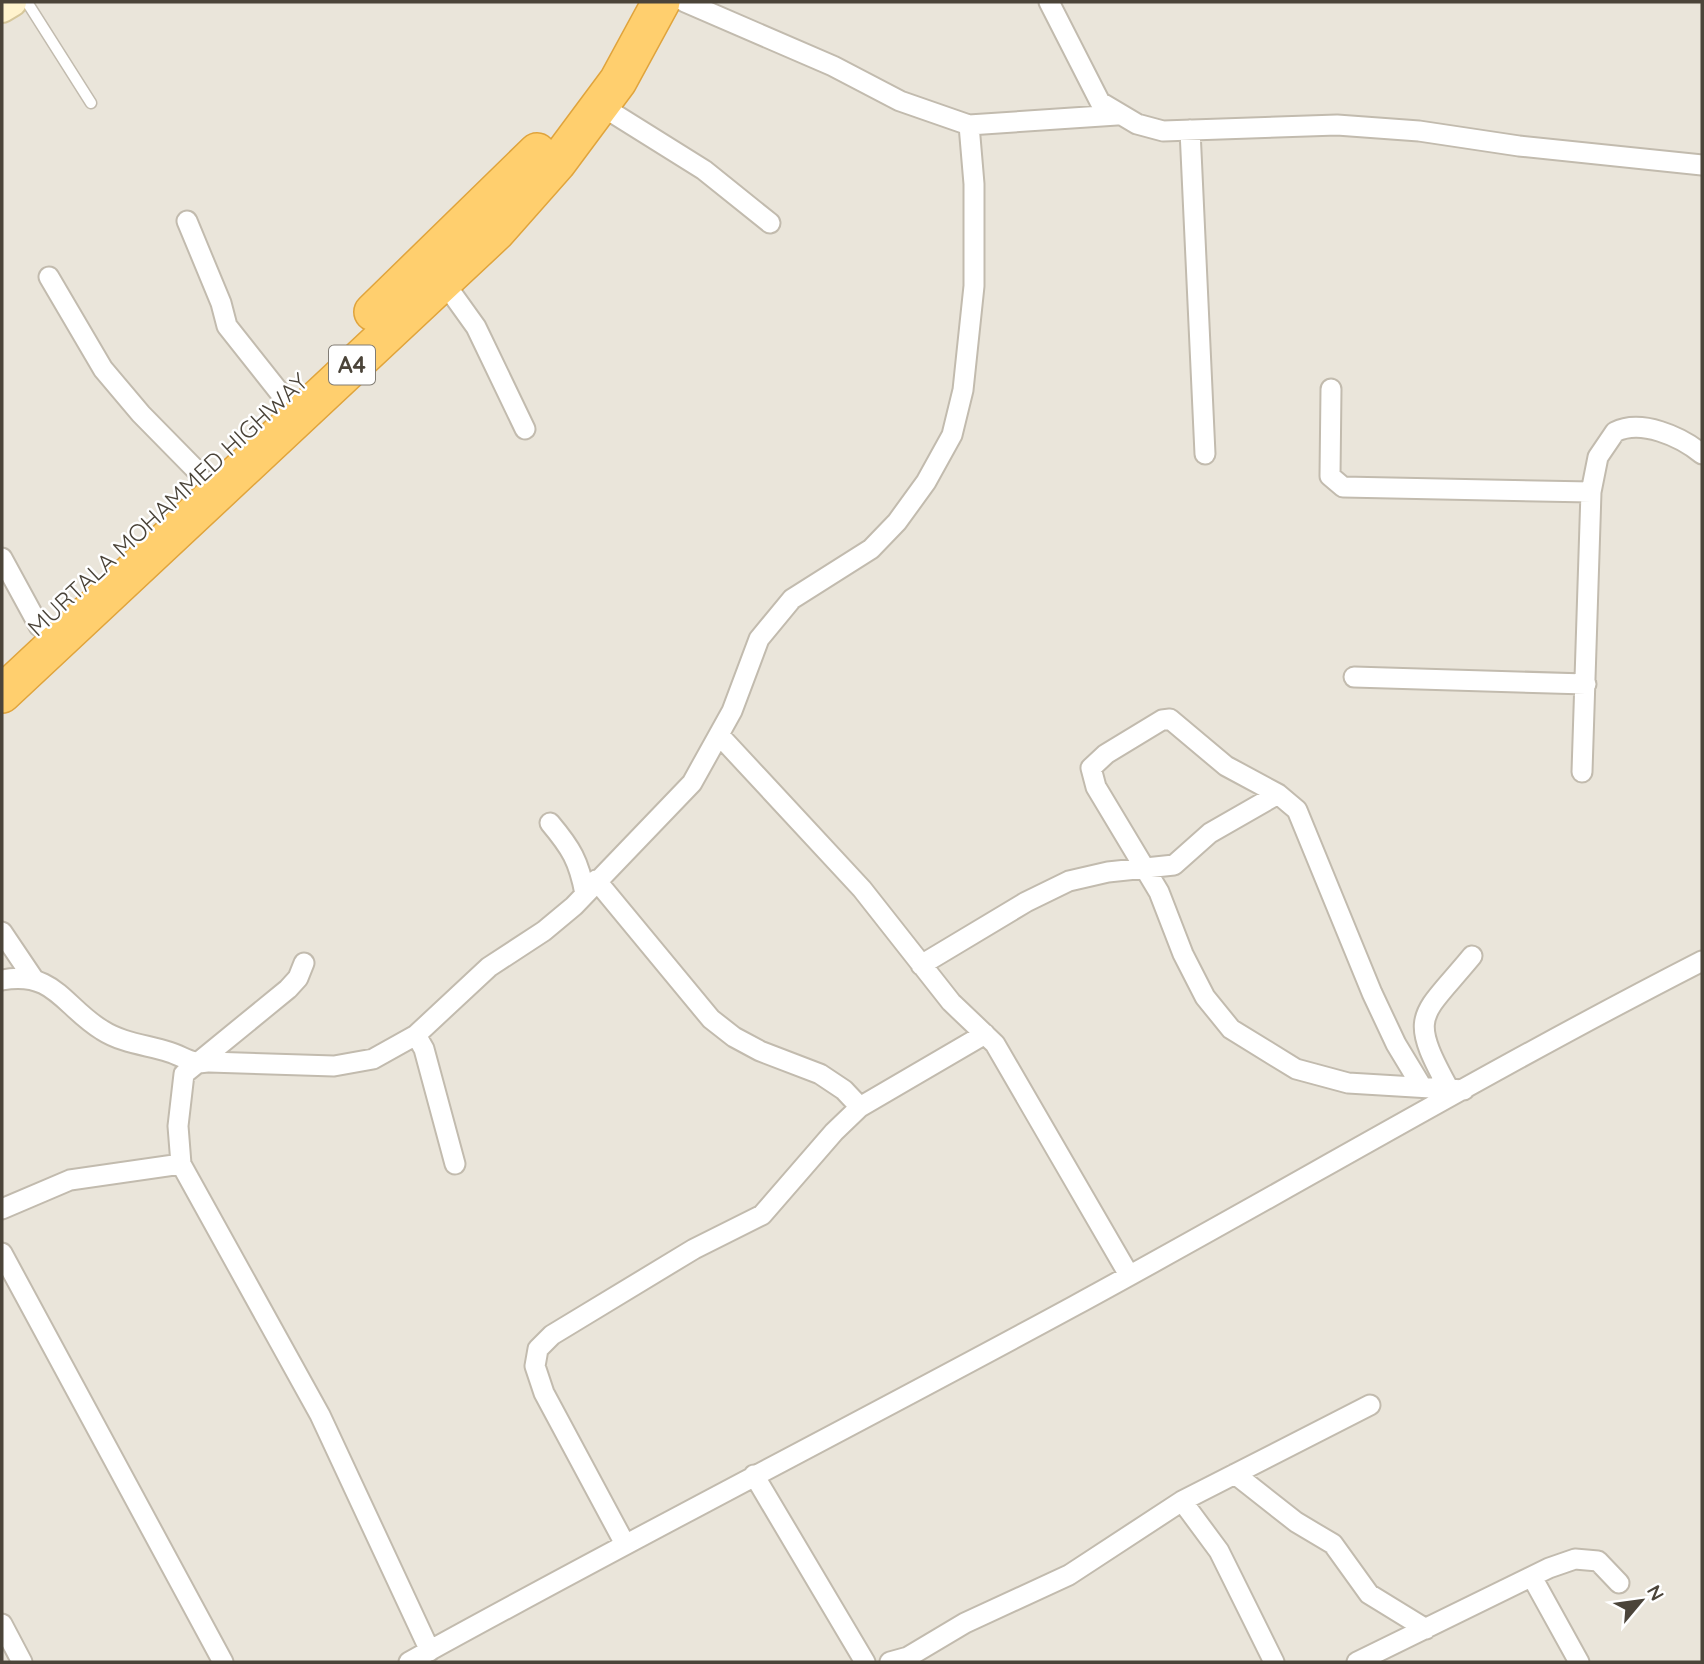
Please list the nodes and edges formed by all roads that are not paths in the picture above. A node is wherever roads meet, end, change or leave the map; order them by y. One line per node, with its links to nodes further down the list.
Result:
1 (12, 2): 7 (street)
2 (27, 2): 8 (lane)
3 (634, 2): 19 (highway, MURTALA MOHAMMED HIGHWAY / A4)
4 (661, 2): 9 (highway, A4)
5 (685, 2): 11 (street)
6 (1049, 2): 10 (street)
7 (2, 8)
8 (91, 103)
9 (600, 105): 15 (street); 17 (highway, A4)
10 (1117, 115): 11 (street); 12 (street)
11 (969, 125): 31 (street)
12 (1190, 130): 13 (street); 21 (street)
13 (1702, 165)
14 (187, 221): 19 (street)
15 (770, 223)
16 (49, 277): 23 (street)
17 (443, 281): 20 (street); 30 (highway, A4)
18 (1331, 389): 24 (street)
19 (284, 398): 23 (highway, MURTALA MOHAMMED HIGHWAY / A4)
20 (525, 429)
21 (1205, 454)
22 (1702, 454): 24 (street)
23 (200, 473): 26 (highway, MURTALA MOHAMMED HIGHWAY / A4)
24 (1591, 492): 29 (street)
25 (2, 558): 26 (street)
26 (39, 626): 27 (highway, MURTALA MOHAMMED HIGHWAY / A4)
27 (2, 661)
28 (1354, 677): 29 (street)
29 (1586, 684): 32 (street)
30 (2, 694)
31 (720, 736): 36 (street); 41 (street)
32 (1583, 772)
33 (1278, 794): 35 (street); 35 (street); 47 (street)
34 (550, 823): 36 (street)
35 (1145, 866): 41 (street); 47 (street)
36 (591, 887): 45 (street); 49 (street)
37 (2, 932): 42 (street)
38 (1472, 956): 48 (street)
39 (1702, 961): 48 (street)
40 (304, 963): 46 (street)
41 (922, 965): 44 (street)
42 (33, 978): 43 (street); 46 (street)
43 (2, 980)
44 (985, 1034): 49 (street); 54 (street)
45 (416, 1035): 46 (street); 51 (street)
46 (195, 1065): 50 (street)
47 (1422, 1087): 48 (street)
48 (1457, 1089): 54 (street)
49 (860, 1107): 59 (street)
50 (181, 1164): 52 (street); 64 (street)
51 (455, 1164)
52 (2, 1209)
53 (2, 1253): 66 (street)
54 (1129, 1275): 57 (street)
55 (1370, 1405): 56 (street)
56 (1235, 1474): 58 (street); 63 (street)
57 (754, 1475): 59 (street); 68 (street)
58 (1182, 1501): 69 (street); 70 (street)
59 (625, 1544): 64 (street)
60 (1532, 1577): 61 (street); 63 (street); 72 (street)
61 (1619, 1583)
62 (2, 1624): 65 (street)
63 (1426, 1629): 71 (street)
64 (430, 1651): 67 (street)
65 (22, 1662)
66 (223, 1662)
67 (409, 1662)
68 (865, 1662)
69 (890, 1662)
70 (1274, 1662)
71 (1357, 1662)
72 (1579, 1662)

